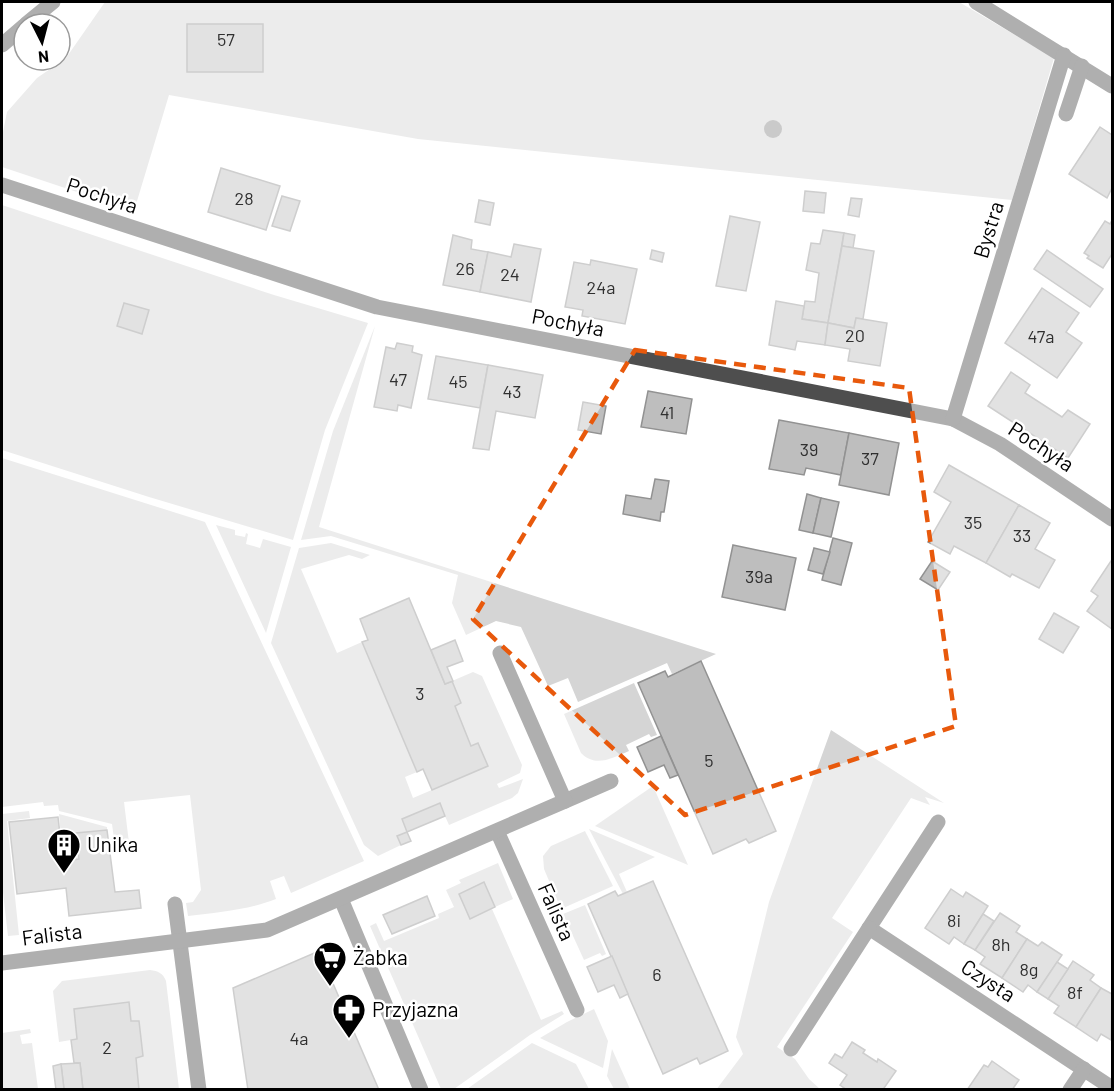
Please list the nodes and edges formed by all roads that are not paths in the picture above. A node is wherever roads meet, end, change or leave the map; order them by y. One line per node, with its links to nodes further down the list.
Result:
1 (52, 2): 3 (street)
2 (976, 2): 4 (street)
3 (40, 12)
4 (1064, 55): 5 (street); 9 (street, Bystra)
5 (1082, 66): 6 (street); 7 (street)
6 (1113, 86)
7 (1066, 114)
8 (2, 185): 9 (street, Pochyła)
9 (953, 418): 10 (street, Pochyła)
10 (1113, 519)
11 (500, 653): 13 (street)
12 (611, 781): 13 (street, Falista)
13 (565, 801): 15 (street, Falista)
14 (938, 822): 18 (street)
15 (497, 831): 16 (street, Falista); 21 (street, Falista)
16 (341, 898): 19 (street, Falista); 26 (street)
17 (175, 904): 19 (street)
18 (869, 928): 22 (street); 23 (street, Czysta)
19 (179, 941): 20 (street, Falista); 25 (street)
20 (2, 963)
21 (577, 1010)
22 (791, 1049)
23 (1084, 1069): 24 (street, Czysta); 27 (street)
24 (1113, 1088)
25 (199, 1089)
26 (421, 1089)
27 (1070, 1089)

